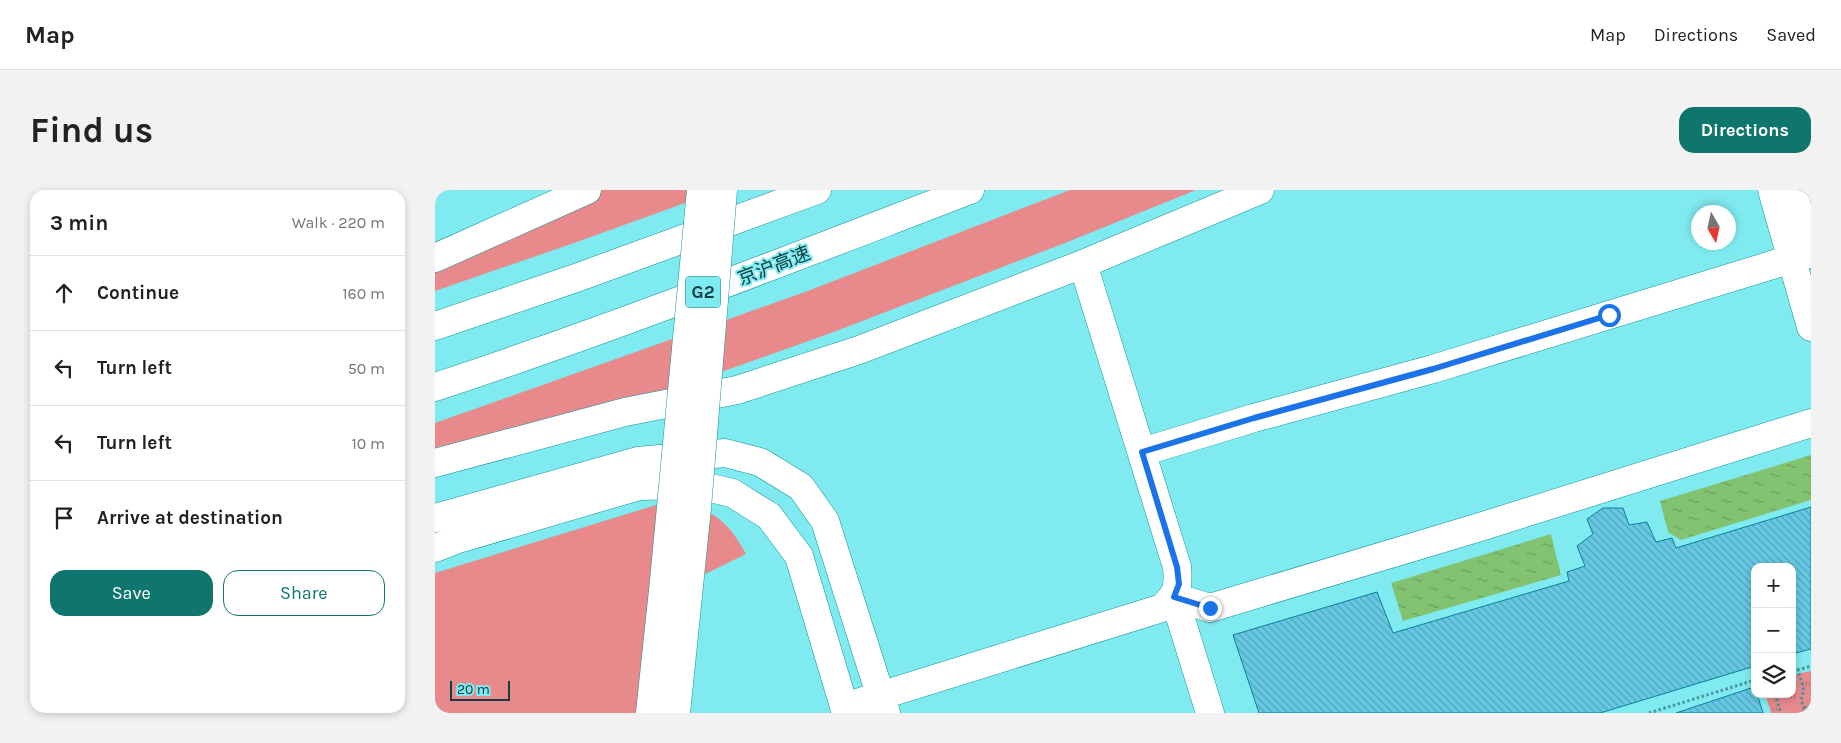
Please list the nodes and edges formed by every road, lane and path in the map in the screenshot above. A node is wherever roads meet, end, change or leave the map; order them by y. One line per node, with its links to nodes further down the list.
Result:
1 (587, 190): 10 (main road)
2 (701, 190): 27 (main road, bridge)
3 (723, 190): 28 (main road, bridge)
4 (817, 190): 12 (main road)
5 (969, 190): 14 (main road, 京沪高速 / G2)
6 (1260, 190): 11 (main road)
7 (1772, 190): 9 (main road)
8 (1797, 190): 9 (main road)
9 (1807, 254): 13 (main road); 16 (main road)
10 (435, 258)
11 (1083, 264): 16 (main road); 17 (main road)
12 (435, 326)
13 (1811, 327)
14 (435, 387)
15 (1811, 423): 20 (main road)
16 (1142, 452): 20 (main road)
17 (435, 464)
18 (435, 518): 25 (main road)
19 (435, 548): 26 (main road)
20 (1174, 597): 25 (main road); 29 (main road)
21 (1811, 666): 22 (path)
22 (1797, 670): 32 (path)
23 (1751, 681): 30 (path)
24 (1776, 698): 31 (path)
25 (883, 705): 26 (main road)
26 (845, 710)
27 (650, 713)
28 (676, 713)
29 (1209, 713)
30 (1649, 713)
31 (1781, 713)
32 (1807, 713)

